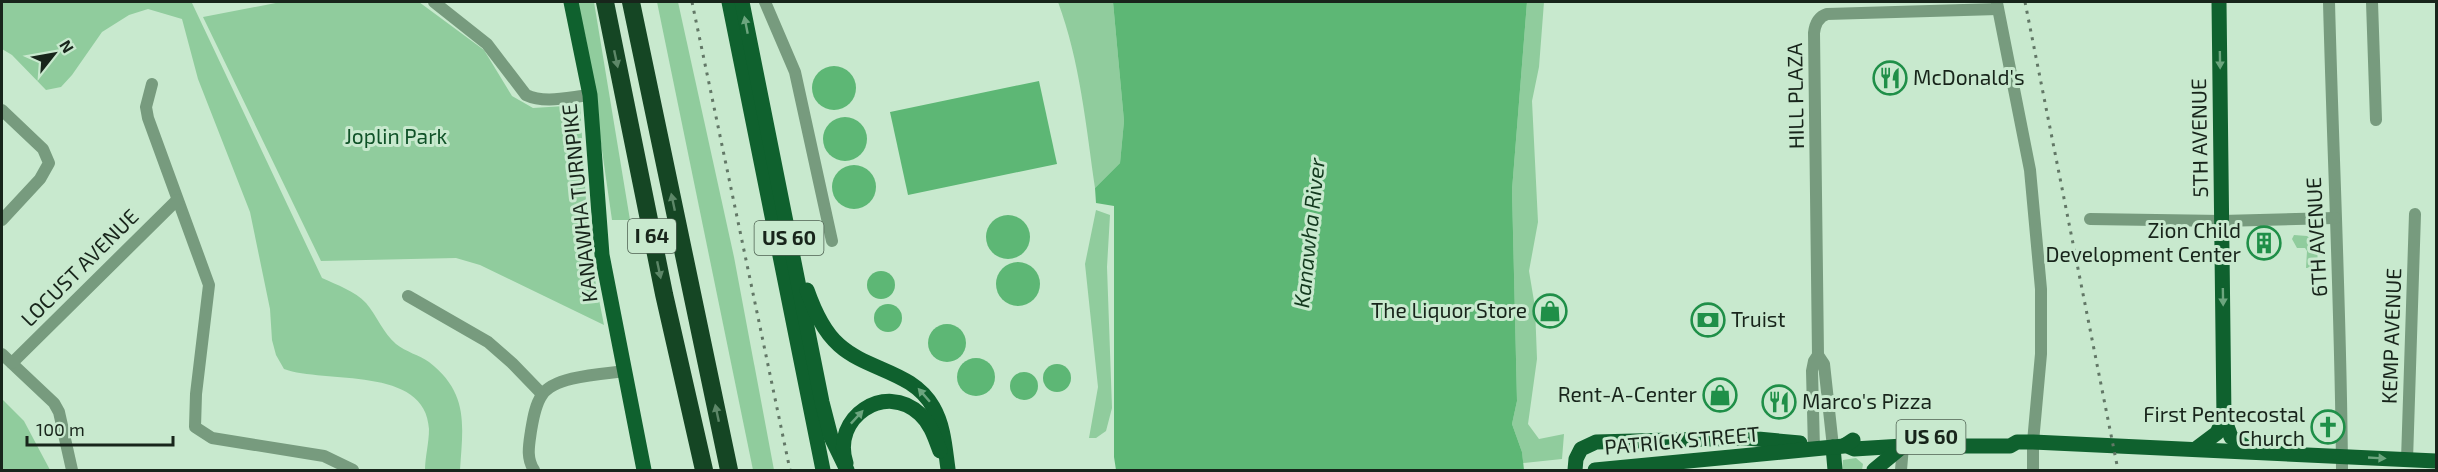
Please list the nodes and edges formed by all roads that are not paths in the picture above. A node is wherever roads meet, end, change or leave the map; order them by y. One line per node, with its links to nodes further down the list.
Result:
1 (434, 2): 13 (street)
2 (571, 2): 13 (main road, KANAWHA TURNPIKE)
3 (604, 2): 48 (highway, I 64, one-way to 48)
4 (631, 2): 49 (highway, I 64, one-way to 4)
5 (729, 2): 30 (main road, US 60)
6 (742, 2): 22 (main road, US 60, one-way to 6)
7 (765, 2): 23 (street)
8 (2219, 2): 21 (main road, 5TH AVENUE, one-way to 21)
9 (2329, 2): 18 (street, 6TH AVENUE)
10 (2372, 2): 15 (street)
11 (1998, 5): 26 (street, HILL PLAZA); 33 (street, HILL PLAZA)
12 (153, 84): 16 (street)
13 (590, 95): 28 (main road, KANAWHA TURNPIKE)
14 (2, 110): 20 (street)
15 (2376, 120)
16 (177, 200): 27 (street, LOCUST AVENUE); 45 (street)
17 (2415, 214): 40 (street, KEMP AVENUE)
18 (2335, 218): 21 (street); 42 (street, 6TH AVENUE)
19 (2090, 219): 21 (street)
20 (2, 220)
21 (2222, 221): 31 (main road, 5TH AVENUE, one-way to 31)
22 (789, 238): 43 (main road, one-way to 22); 52 (main road, US 60)
23 (832, 241)
24 (408, 296): 29 (street)
25 (2, 354): 27 (street)
26 (1818, 355): 34 (street, HILL PLAZA); 36 (street, HILL PLAZA)
27 (12, 363): 44 (street)
28 (625, 371): 29 (street); 47 (main road, KANAWHA TURNPIKE)
29 (542, 394): 46 (street)
30 (814, 417): 50 (main road); 51 (main road, US 60)
31 (2224, 418): 37 (main road); 38 (main road)
32 (2017, 442): 33 (main road, US 60); 34 (main road, US 60); 35 (main road, US 60)
33 (2033, 442): 37 (main road, US 60); 59 (street, HILL PLAZA)
34 (1839, 446): 35 (main road, US 60); 36 (main road); 56 (main road)
35 (1903, 446): 57 (main road); 58 (street)
36 (1814, 447): 39 (main road, PATRICK STREET); 53 (main road)
37 (2198, 448): 38 (main road, US 60)
38 (2256, 451): 42 (main road, US 60)
39 (1713, 460): 54 (main road, PATRICK STREET); 55 (main road)
40 (2407, 460): 41 (main road, US 60); 42 (main road, US 60, one-way to 40)
41 (2436, 461)
42 (2342, 463)
43 (948, 470): 52 (main road, one-way to 43)
44 (72, 471)
45 (353, 471)
46 (534, 471)
47 (644, 471)
48 (704, 471)
49 (729, 471)
50 (823, 471)
51 (833, 471)
52 (848, 471)
53 (1575, 471)
54 (1595, 471)
55 (1740, 471)
56 (1835, 471)
57 (1874, 471)
58 (1901, 471)
59 (2033, 471)

